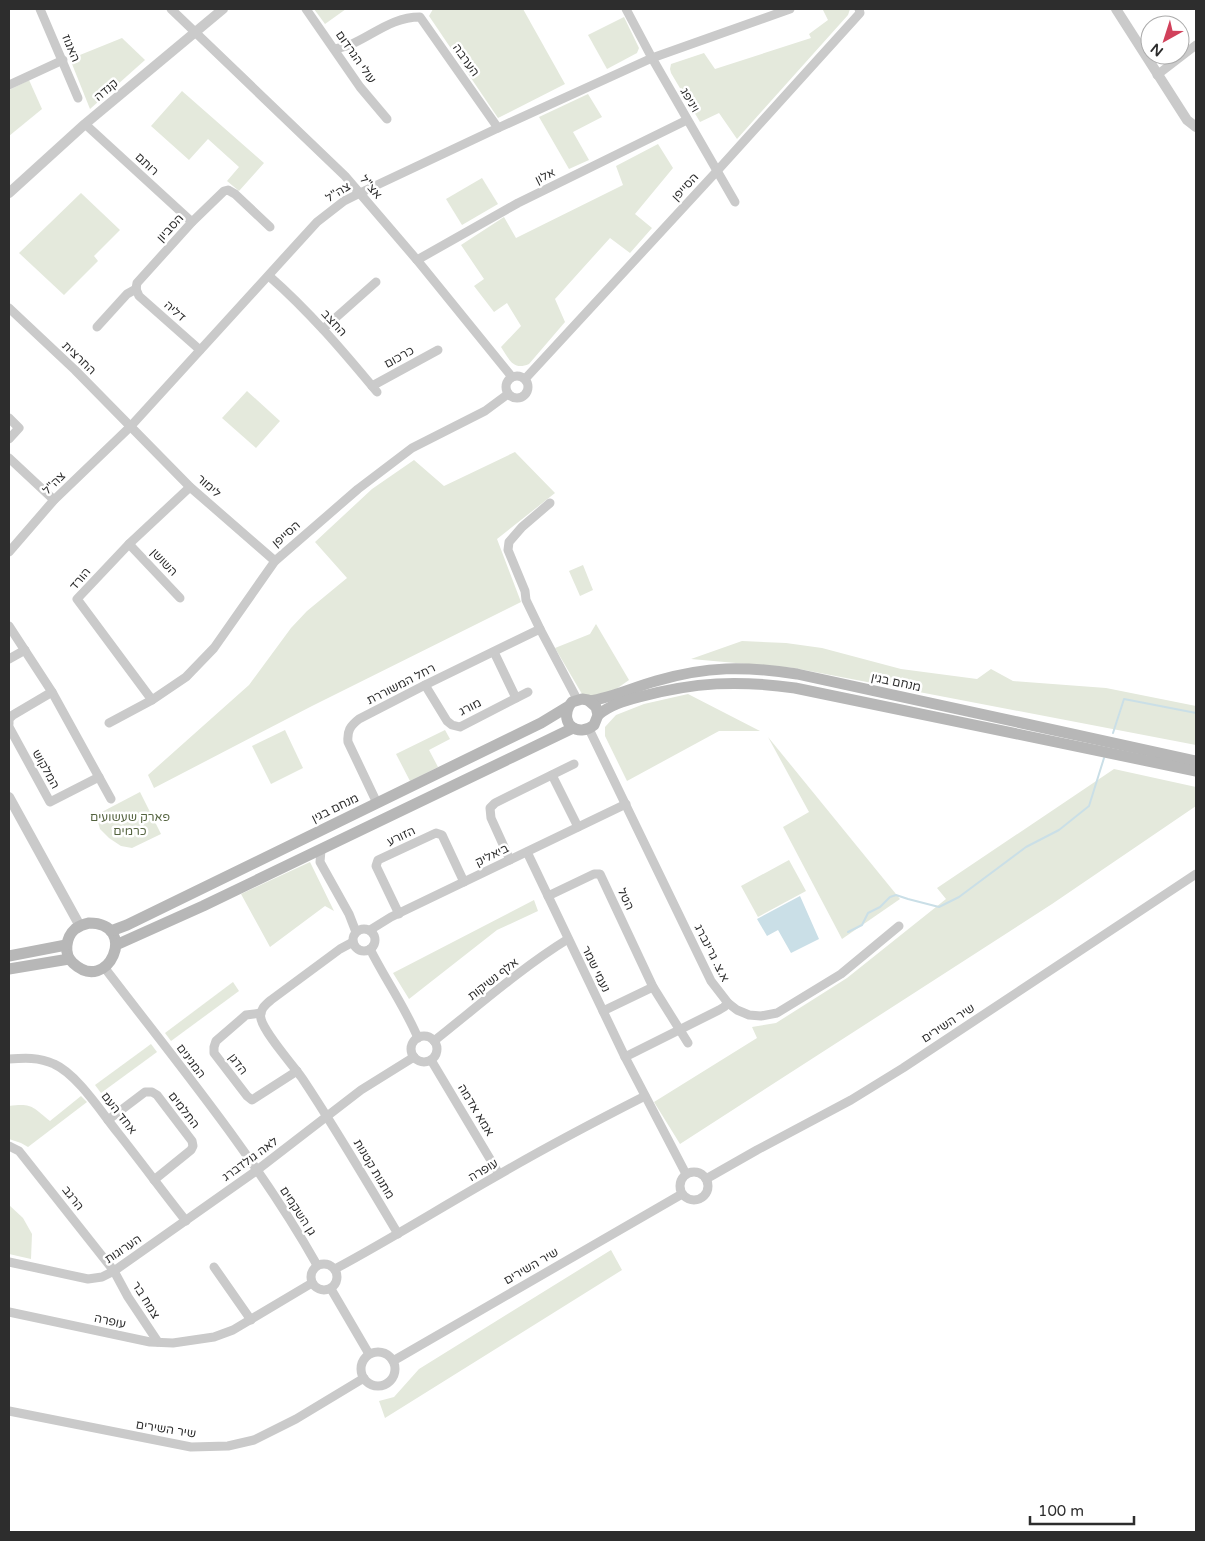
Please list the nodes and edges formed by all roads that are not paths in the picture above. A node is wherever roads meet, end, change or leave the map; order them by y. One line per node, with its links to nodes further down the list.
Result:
1 (40, 9): 13 (street, האגוז)
2 (171, 9): 9 (street, אצ"ל)
3 (222, 9): 9 (street, קנדה)
4 (306, 9): 11 (street, עולי הגרדום)
5 (626, 9): 12 (street, ויניפג)
6 (790, 9): 12 (street, צה"ל)
7 (859, 9): 22 (street, הסייפן)
8 (1116, 9): 14 (street)
9 (194, 32): 19 (street, קנדה); 23 (street, אצ"ל)
10 (1196, 45): 14 (street)
11 (335, 49): 17 (street, עולי הגרדום); 21 (street, הערבה)
12 (652, 58): 18 (street, ויניפג); 21 (street, צה"ל)
13 (63, 60): 15 (street); 16 (street, האגוז)
14 (1157, 75): 20 (street)
15 (9, 85)
16 (78, 98)
17 (387, 119)
18 (688, 120): 22 (street, ויניפג); 28 (street, אלון)
19 (85, 124): 24 (street, קנדה); 26 (street, רותם)
20 (1196, 127)
21 (498, 128): 23 (street, צה"ל)
22 (717, 171): 25 (street, ויניפג); 38 (street, הסייפן)
23 (360, 193): 28 (street, אצ"ל); 29 (street, צה"ל)
24 (9, 194)
25 (735, 202)
26 (192, 222): 27 (street, הסביון); 31 (street, הסביון)
27 (270, 227)
28 (417, 260): 37 (street, אצ"ל)
29 (269, 276): 34 (street, החצב); 35 (street, צה"ל)
30 (376, 282): 34 (street)
31 (136, 289): 33 (street, הסביון); 35 (street, דליה)
32 (9, 308): 42 (street, החרצית)
33 (97, 327)
34 (323, 329): 39 (street, החצב)
35 (200, 350): 42 (street, צה"ל)
36 (438, 350): 39 (street, כרכום)
37 (512, 377): 38 (street); 40 (street)
38 (525, 379): 40 (street)
39 (375, 389)
40 (508, 394): 50 (street, הסייפן)
41 (9, 418): 43 (street)
42 (130, 427): 45 (street, לימור); 46 (street, צה"ל)
43 (9, 439)
44 (9, 458): 46 (street)
45 (190, 487): 48 (street, הורד); 50 (street, לימור)
46 (54, 500): 49 (street, צה"ל)
47 (550, 503): 53 (street)
48 (129, 544): 51 (street, השושן); 61 (street, הורד)
49 (9, 552)
50 (275, 561): 61 (street, הסייפן)
51 (180, 598)
52 (9, 626): 54 (street)
53 (540, 629): 55 (street, רחל המשוררת); 63 (street)
54 (25, 650): 56 (street); 58 (street)
55 (494, 652): 57 (street, רחל המשוררת); 60 (street)
56 (9, 659)
57 (425, 685): 60 (street, מורג); 76 (street, רחל המשוררת)
58 (52, 692): 66 (street, המלקוש); 73 (street)
59 (528, 692): 60 (street, מורג)
60 (516, 698)
61 (152, 700): 65 (street, הסייפן)
62 (589, 701): 63 (main road); 64 (main road); 69 (main road, מנחם בגין)
63 (573, 702): 67 (main road); 76 (main road, מנחם בגין)
64 (598, 715): 68 (main road); 71 (main road)
65 (109, 723)
66 (9, 726): 73 (street, המלקוש)
67 (573, 728): 68 (main road); 79 (main road)
68 (589, 729): 77 (street, א.צ. גרינברג)
69 (1196, 762)
70 (574, 764): 72 (street)
71 (1196, 771)
72 (552, 775): 78 (street); 82 (street)
73 (98, 777): 75 (street)
74 (9, 797): 88 (street)
75 (111, 799)
76 (377, 803): 91 (main road, מנחם בגין)
77 (626, 804): 78 (street, ביאליק); 102 (street, א.צ. גרינברג)
78 (578, 827): 80 (street, ביאליק)
79 (321, 850): 81 (main road); 83 (street)
80 (526, 852): 82 (street, ביאליק); 86 (street, נעמי שמר)
81 (308, 856): 83 (street); 95 (main road)
82 (510, 860): 85 (street, ביאליק)
83 (320, 862): 90 (street)
84 (1196, 874): 121 (street, שיר השירים)
85 (464, 882): 87 (street, ביאליק); 87 (street, הזורע)
86 (548, 896): 92 (street, נעמי שמר); 101 (street, הטל)
87 (399, 914): 90 (street, ביאליק)
88 (80, 926): 91 (main road); 94 (main road)
89 (899, 926): 102 (street, א.צ. גרינברג)
90 (363, 930): 93 (street); 96 (street)
91 (111, 931): 95 (main road)
92 (568, 939): 103 (street, נעמי שמר); 107 (street, אלף נשיקות)
93 (353, 942): 96 (street); 104 (street)
94 (66, 945): 97 (main road); 98 (main road)
95 (116, 945): 99 (main road)
96 (370, 949): 106 (street)
97 (9, 956)
98 (69, 959): 99 (main road); 100 (main road)
99 (104, 968): 118 (street, המגינים)
100 (9, 969)
101 (653, 987): 103 (street); 105 (street, הטל)
102 (728, 1003): 105 (street)
103 (602, 1011): 110 (street, נעמי שמר)
104 (261, 1013): 113 (street); 113 (street, הדגן)
105 (679, 1030): 108 (street, הטל); 110 (street)
106 (418, 1038): 107 (street); 109 (street)
107 (434, 1042): 112 (street)
108 (688, 1043)
109 (414, 1057): 112 (street); 115 (street)
110 (624, 1057): 114 (street, נעמי שמר)
111 (9, 1059): 116 (street, אחד העם)
112 (431, 1060): 119 (street, אמא אדמה)
113 (297, 1071): 115 (street)
114 (645, 1096): 119 (street, עופרה); 120 (street, נעמי שמר)
115 (328, 1116): 118 (street, לאה גולדברג); 125 (street, מתנות קטנות)
116 (108, 1120): 122 (street, אחד העם); 122 (street, התלמים)
117 (9, 1146): 130 (street, הרגב)
118 (256, 1171): 124 (street, לאה גולדברג); 127 (street, גן השקמים)
119 (500, 1174): 125 (street, עופרה)
120 (686, 1174): 121 (street); 123 (street)
121 (706, 1179): 123 (street)
122 (154, 1180): 124 (street, אחד העם)
123 (682, 1194): 137 (street, שיר השירים)
124 (186, 1221): 130 (street, הערוגות)
125 (398, 1234): 129 (street, עופרה)
126 (9, 1262): 130 (street, הערוגות)
127 (317, 1265): 129 (street); 131 (street)
128 (214, 1267): 134 (street)
129 (335, 1270): 132 (street)
130 (114, 1271): 135 (street, צמח בר)
131 (312, 1283): 132 (street); 134 (street, עופרה)
132 (331, 1289): 136 (street)
133 (9, 1312): 135 (street, עופרה)
134 (251, 1320): 135 (street, עופרה)
135 (158, 1342)
136 (370, 1354): 137 (street); 138 (street)
137 (393, 1361): 138 (street)
138 (364, 1378): 139 (street, שיר השירים)
139 (9, 1411)

